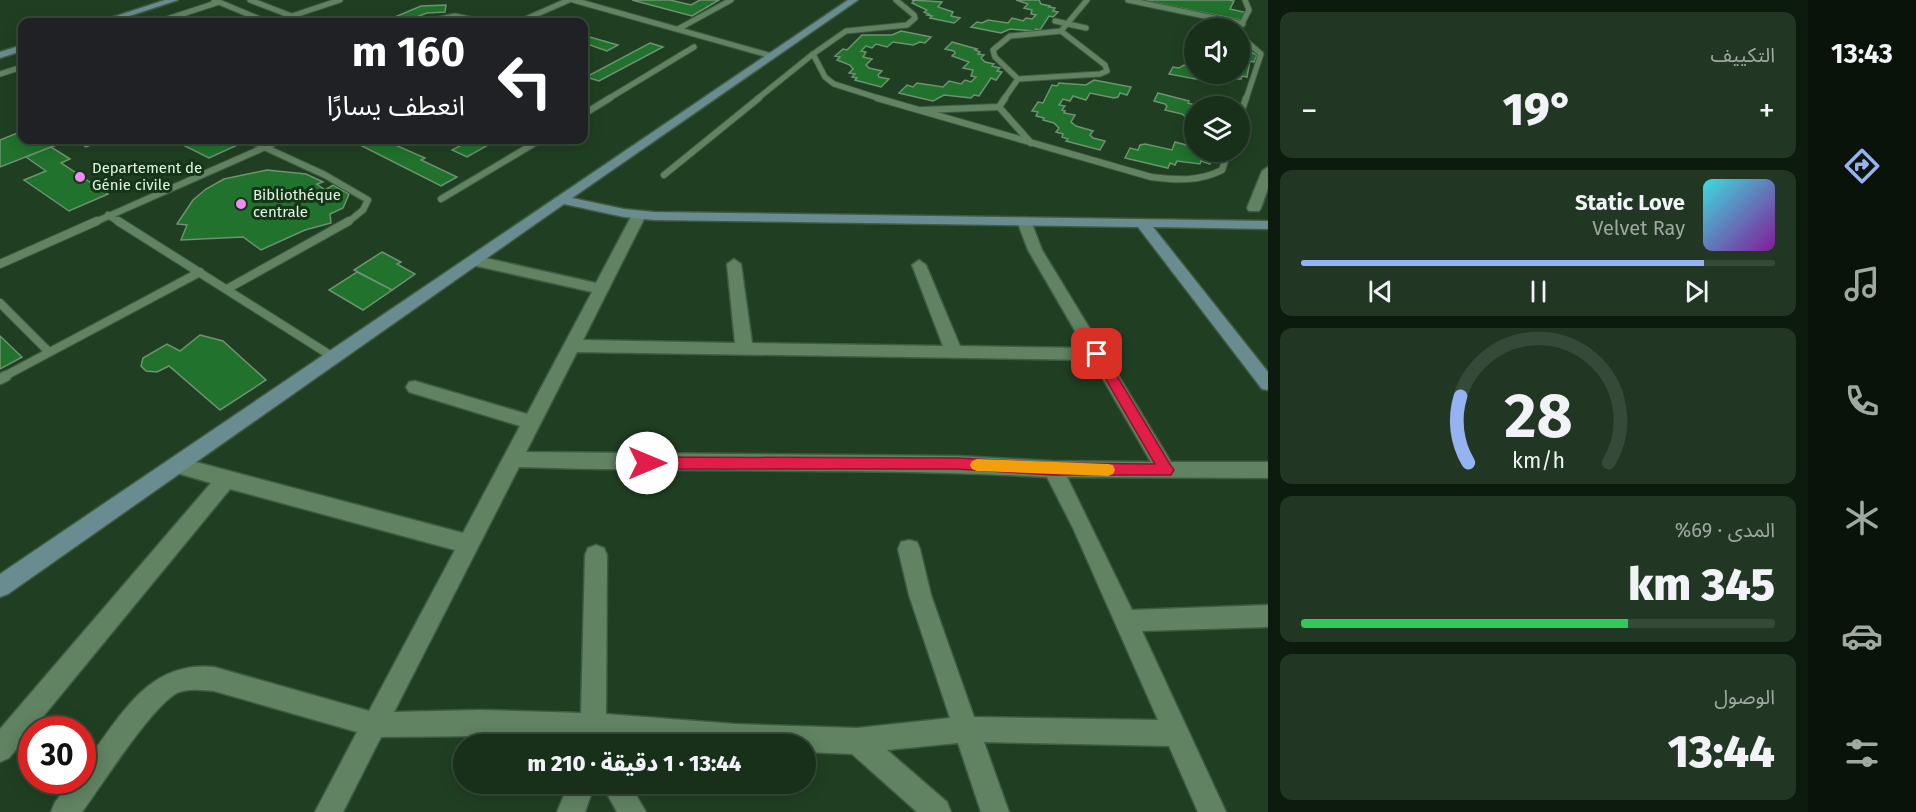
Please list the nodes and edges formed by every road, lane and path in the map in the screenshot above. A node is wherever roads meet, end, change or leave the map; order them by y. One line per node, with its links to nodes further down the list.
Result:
1 (174, 0): 14 (street)
2 (188, 0): 15 (street)
3 (250, 0): 13 (lane)
4 (340, 0): 13 (lane)
5 (571, 0): 21 (lane); 26 (lane)
6 (731, 0): 26 (lane)
7 (854, 0): 35 (street)
8 (896, 0): 33 (lane)
9 (1087, 0): 25 (lane)
10 (1128, 0): 22 (lane)
11 (1245, 0): 23 (lane)
12 (217, 1): 16 (lane); 17 (lane)
13 (292, 16): 18 (lane)
14 (116, 18)
15 (131, 18)
16 (169, 18)
17 (257, 18)
18 (297, 18)
19 (436, 18): 20 (lane)
20 (470, 18)
21 (528, 18)
22 (1214, 18)
23 (1246, 18)
24 (1055, 21): 25 (lane)
25 (1069, 24): 27 (lane); 28 (lane)
26 (678, 28): 35 (lane)
27 (1086, 28)
28 (1060, 31): 39 (lane); 39 (lane)
29 (1250, 44): 40 (lane)
30 (694, 47): 43 (lane)
31 (18, 51): 34 (street)
32 (18, 52): 36 (street)
33 (813, 54): 42 (lane); 50 (lane)
34 (0, 55)
35 (772, 56): 53 (street)
36 (0, 60)
37 (18, 68): 38 (lane)
38 (0, 74)
39 (1018, 79): 41 (lane)
40 (1247, 96)
41 (999, 107): 42 (lane); 47 (lane)
42 (914, 110): 47 (lane)
43 (588, 111)
44 (258, 144): 48 (lane)
45 (271, 144): 48 (lane)
46 (533, 144): 52 (lane)
47 (1032, 144): 49 (lane)
48 (264, 147): 55 (lane); 65 (lane)
49 (1225, 162)
50 (664, 175)
51 (1267, 177): 54 (street)
52 (441, 199)
53 (560, 199): 56 (street); 60 (street)
54 (1254, 208)
55 (108, 215): 61 (lane); 64 (lane)
56 (639, 215): 57 (street); 66 (street)
57 (1024, 221): 58 (street); 72 (street)
58 (1142, 223): 59 (street); 75 (street)
59 (1267, 225)
60 (472, 260): 66 (street); 73 (street)
61 (0, 264)
62 (734, 264): 69 (street)
63 (919, 265): 71 (street)
64 (200, 272): 65 (lane); 70 (lane)
65 (227, 289): 73 (lane)
66 (600, 289): 68 (street)
67 (0, 303): 70 (lane)
68 (572, 346): 69 (street); 77 (street)
69 (744, 349): 71 (street)
70 (49, 352): 74 (lane)
71 (954, 352): 72 (street)
72 (1097, 354): 81 (street)
73 (333, 357): 79 (street)
74 (0, 379)
75 (1268, 384)
76 (415, 387): 77 (street)
77 (531, 423): 78 (street)
78 (513, 459): 80 (street); 84 (street)
79 (177, 465): 83 (street); 87 (street)
80 (1053, 469): 81 (street); 89 (street)
81 (1166, 470): 82 (street)
82 (1268, 470)
83 (226, 480): 84 (street); 97 (street)
84 (468, 544): 90 (street)
85 (909, 549): 91 (street)
86 (596, 555): 94 (street)
87 (0, 587)
88 (1268, 616): 89 (street)
89 (1125, 621): 92 (street)
90 (375, 725): 93 (street); 100 (street); 101 (street)
91 (967, 729): 92 (street); 96 (street); 105 (street)
92 (1174, 733): 106 (street)
93 (585, 734)
94 (594, 734)
95 (816, 740): 96 (street)
96 (857, 741): 104 (street)
97 (0, 749)
98 (578, 794): 102 (street)
99 (621, 794): 103 (street)
100 (65, 812)
101 (329, 812)
102 (571, 812)
103 (632, 812)
104 (937, 812)
105 (994, 812)
106 (1212, 812)

